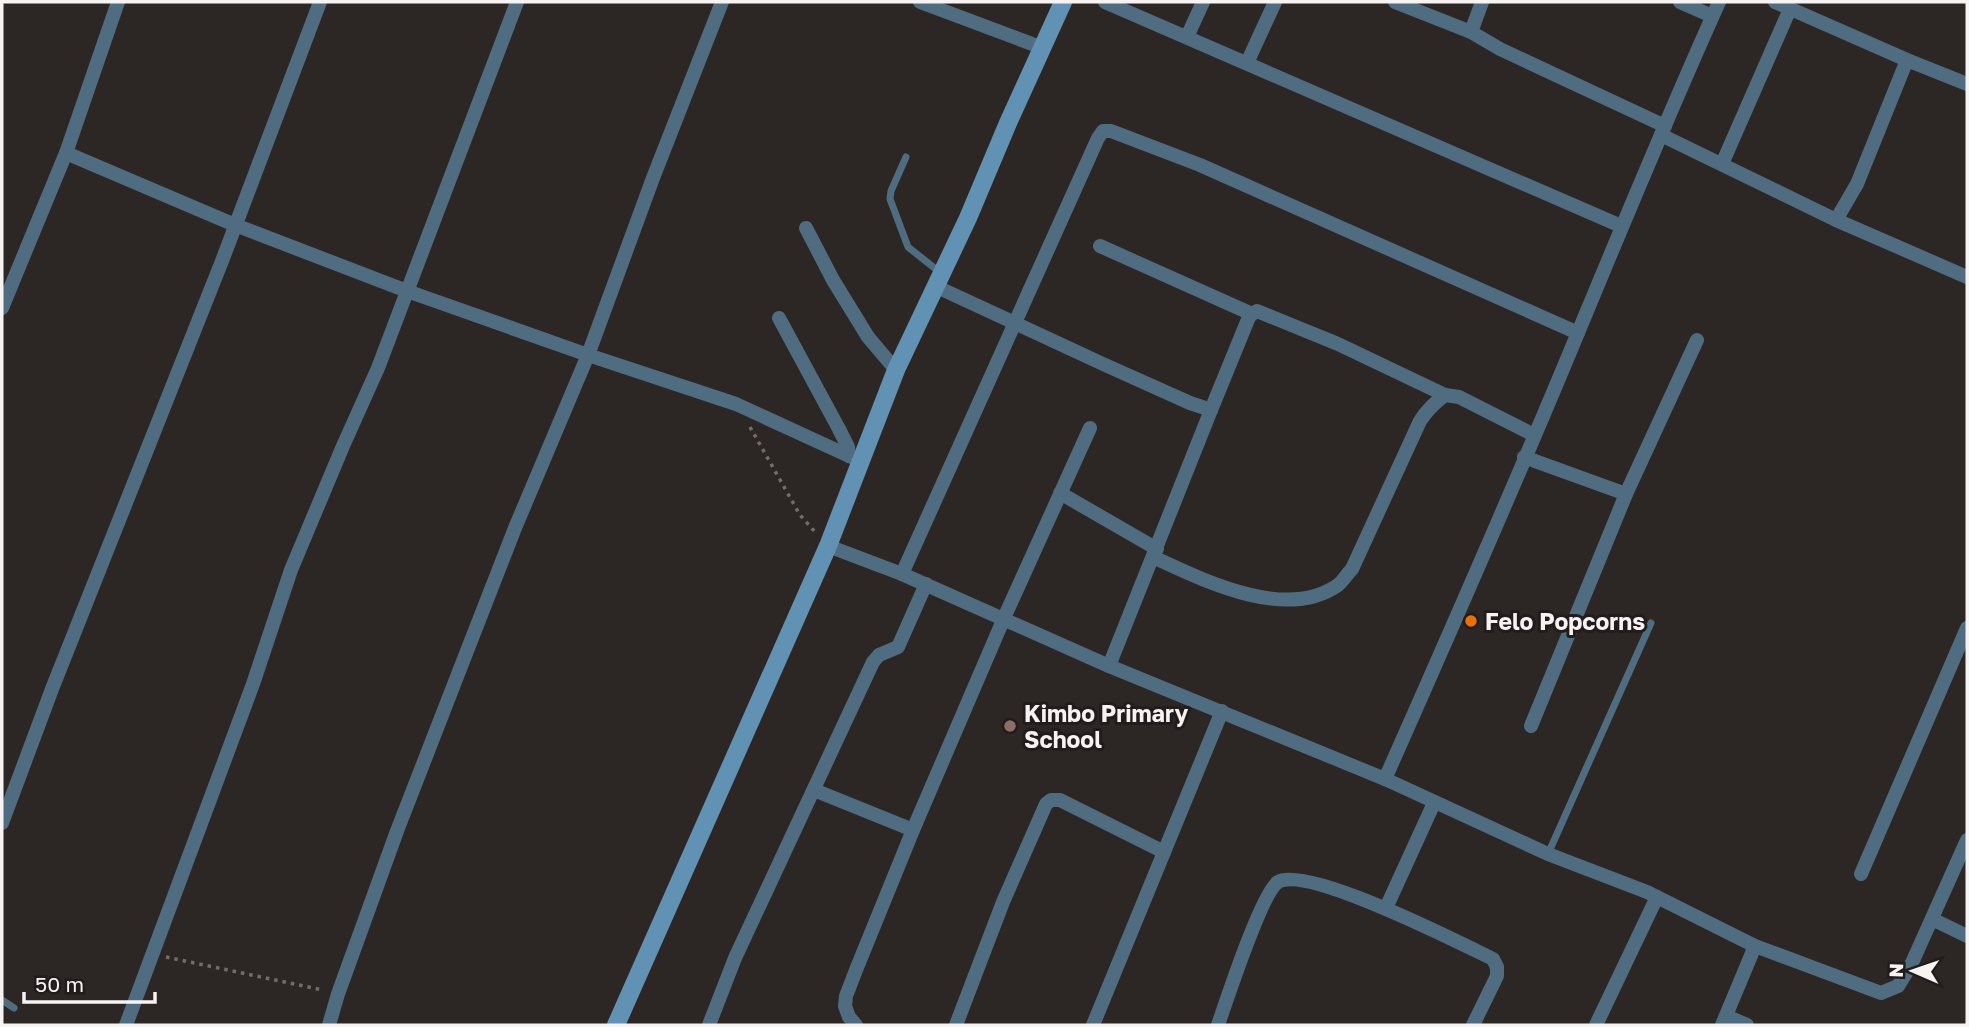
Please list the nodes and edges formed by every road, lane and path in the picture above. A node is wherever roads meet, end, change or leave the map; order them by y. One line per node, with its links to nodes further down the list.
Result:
1 (118, 2): 23 (street)
2 (320, 2): 27 (street)
3 (517, 2): 33 (street)
4 (722, 2): 40 (street)
5 (920, 2): 18 (street)
6 (1063, 2): 18 (street)
7 (1105, 2): 17 (street)
8 (1203, 2): 17 (street)
9 (1275, 2): 20 (street)
10 (1395, 2): 16 (street)
11 (1482, 2): 16 (street)
12 (1680, 2): 14 (street)
13 (1775, 2): 15 (street)
14 (1716, 9): 22 (street)
15 (1790, 9): 19 (street); 25 (street)
16 (1471, 32): 22 (street)
17 (1187, 37): 20 (street)
18 (1043, 48): 32 (street)
19 (1906, 60): 21 (street); 26 (street)
20 (1247, 63): 28 (street)
21 (1967, 84)
22 (1663, 130): 25 (street); 28 (street)
23 (66, 153): 27 (street); 34 (street)
24 (906, 157): 32 (lane)
25 (1722, 164): 26 (street)
26 (1836, 220): 31 (street)
27 (235, 225): 33 (street); 64 (street)
28 (1622, 226): 38 (street)
29 (806, 228): 41 (street)
30 (1100, 246): 35 (street)
31 (1967, 277)
32 (940, 281): 37 (street); 41 (street)
33 (407, 291): 40 (street); 75 (street)
34 (2, 308)
35 (1251, 314): 42 (street); 44 (street)
36 (779, 318): 48 (street)
37 (1014, 322): 38 (street); 44 (street); 53 (street)
38 (1578, 333): 46 (street)
39 (1697, 340): 50 (street)
40 (588, 355): 43 (street); 76 (street)
41 (896, 370): 48 (street)
42 (1445, 395): 46 (street); 52 (street)
43 (737, 404): 48 (street); 51 (path)
44 (1211, 410): 52 (street)
45 (1090, 428): 49 (street)
46 (1534, 435): 47 (street)
47 (1524, 457): 50 (street); 61 (street)
48 (855, 459): 51 (street)
49 (1060, 494): 52 (street); 55 (street)
50 (1626, 494): 60 (street)
51 (828, 546): 53 (street); 82 (street)
52 (1155, 553): 58 (street)
53 (902, 574): 54 (street)
54 (926, 584): 55 (street); 62 (street)
55 (1004, 618): 58 (street); 65 (street)
56 (1651, 623): 68 (lane)
57 (1967, 628): 69 (street)
58 (1109, 666): 59 (street)
59 (1222, 711): 61 (street); 67 (street)
60 (1531, 726)
61 (1385, 779): 63 (street)
62 (814, 790): 65 (street); 83 (street)
63 (1434, 803): 68 (street); 71 (street)
64 (2, 823)
65 (913, 831): 84 (street)
66 (1967, 840): 72 (street)
67 (1164, 852): 85 (street); 86 (street)
68 (1548, 853): 70 (street)
69 (1861, 874)
70 (1657, 897): 74 (street); 89 (street)
71 (1386, 908): 87 (street); 88 (street)
72 (1932, 919): 73 (street); 74 (street)
73 (1967, 936)
74 (1755, 946): 79 (street)
75 (154, 954): 76 (path); 80 (street)
76 (338, 994): 81 (street)
77 (2, 1000): 78 (lane)
78 (14, 1008)
79 (1724, 1021): 90 (street)
80 (126, 1025)
81 (329, 1025)
82 (617, 1025)
83 (709, 1025)
84 (856, 1025)
85 (956, 1025)
86 (1093, 1025)
87 (1218, 1025)
88 (1473, 1025)
89 (1596, 1025)
90 (1748, 1025)

